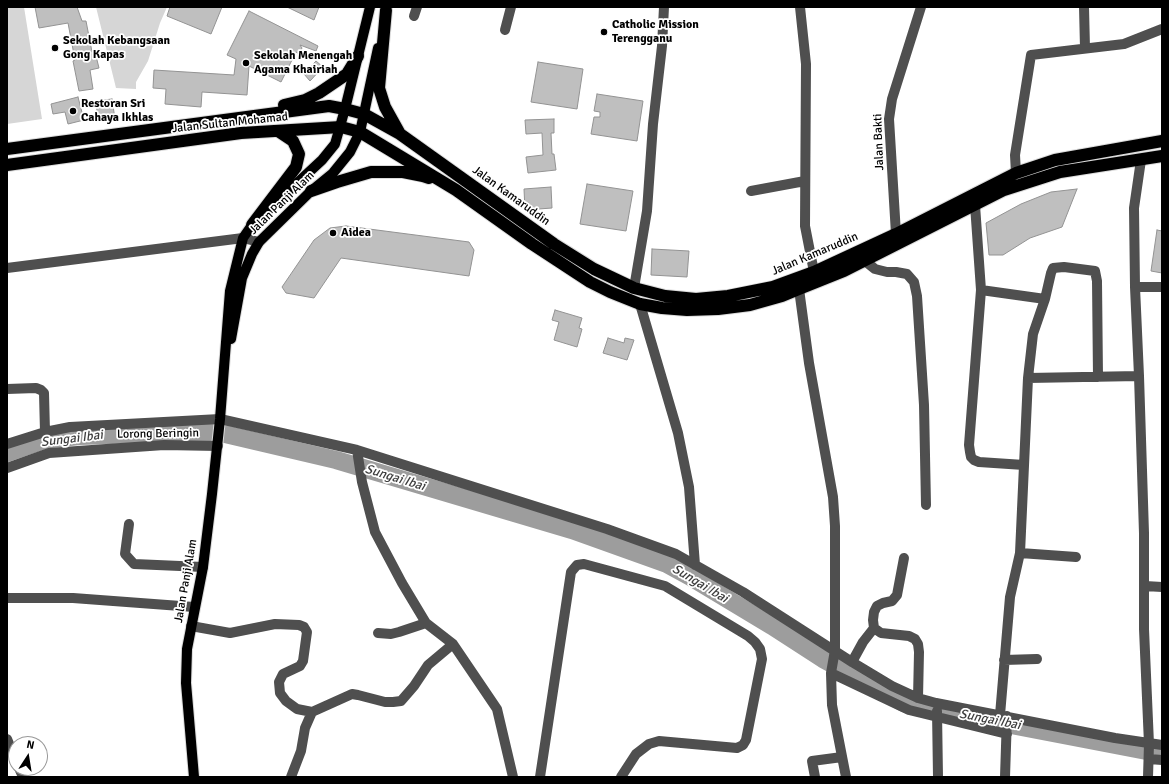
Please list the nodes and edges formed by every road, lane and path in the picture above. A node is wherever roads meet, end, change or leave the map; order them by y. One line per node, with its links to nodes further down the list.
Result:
1 (370, 7): 11 (main road, Jalan Panji Alam)
2 (511, 7): 9 (street)
3 (664, 7): 39 (street)
4 (800, 7): 25 (street)
5 (921, 7): 31 (street, Jalan Bakti)
6 (1084, 7): 10 (street)
7 (387, 9): 13 (main road, Jalan Panji Alam); 18 (highway)
8 (1162, 29): 10 (street)
9 (506, 30)
10 (1085, 48): 24 (street)
11 (358, 56): 12 (main road, Jalan Panji Alam); 14 (highway)
12 (345, 109): 13 (highway, Jalan Kamaruddin); 14 (highway, Jalan Sultan Mohamad); 15 (main road, Jalan Panji Alam)
13 (364, 114): 17 (main road, Jalan Panji Alam); 18 (highway, Jalan Kamaruddin)
14 (225, 120): 20 (highway, Jalan Sultan Mohamad)
15 (340, 127): 16 (highway, Jalan Sultan Mohamad); 17 (highway, Jalan Sultan Mohamad); 30 (main road, Jalan Panji Alam)
16 (278, 131): 23 (highway, Jalan Sultan Mohamad); 30 (highway)
17 (360, 132): 26 (highway); 27 (main road, Jalan Panji Alam)
18 (400, 134): 39 (highway, Jalan Kamaruddin)
19 (1162, 141): 24 (highway, Jalan Kamaruddin)
20 (7, 149)
21 (1162, 156): 22 (highway)
22 (1141, 160): 29 (highway); 37 (street)
23 (7, 165)
24 (1016, 173): 31 (highway, Jalan Kamaruddin)
25 (805, 182): 28 (street); 36 (street)
26 (456, 190): 27 (highway); 43 (highway)
27 (311, 191): 33 (main road, Jalan Panji Alam)
28 (750, 191)
29 (974, 205): 34 (highway); 41 (street)
30 (252, 225): 32 (main road, Jalan Panji Alam)
31 (896, 234): 36 (highway, Jalan Kamaruddin)
32 (243, 238): 33 (street); 35 (street); 48 (main road, Jalan Panji Alam)
33 (259, 242): 48 (main road, Jalan Panji Alam)
34 (865, 261): 40 (highway); 56 (street)
35 (7, 268)
36 (814, 272): 39 (highway, Jalan Kamaruddin)
37 (1135, 287): 38 (street); 44 (street)
38 (1162, 287)
39 (634, 288)
40 (799, 289): 43 (highway); 72 (street)
41 (981, 290): 42 (street); 54 (street)
42 (1045, 299): 45 (street); 46 (street)
43 (640, 304): 61 (street)
44 (1139, 376): 45 (street); 63 (street)
45 (1098, 377): 46 (street)
46 (1028, 378): 54 (street)
47 (7, 389): 50 (street)
48 (222, 390): 49 (main road, Jalan Panji Alam)
49 (220, 419): 50 (street); 52 (main road, Jalan Panji Alam); 53 (street)
50 (45, 432): 51 (street)
51 (7, 444)
52 (218, 446): 55 (street, Lorong Beringin); 62 (main road, Jalan Panji Alam)
53 (357, 451): 61 (street); 67 (street)
54 (1024, 465): 58 (street)
55 (7, 468)
56 (926, 505)
57 (129, 524): 62 (street)
58 (1020, 553): 59 (street); 74 (street)
59 (1076, 557)
60 (904, 558): 69 (street)
61 (695, 565): 72 (street)
62 (202, 567): 66 (main road, Jalan Panji Alam)
63 (1144, 586): 64 (street); 83 (street)
64 (1162, 587)
65 (7, 598): 66 (street)
66 (194, 607): 68 (main road, Jalan Panji Alam)
67 (426, 623): 70 (street); 71 (street)
68 (191, 626): 79 (street); 88 (main road, Jalan Panji Alam)
69 (874, 628): 75 (street); 77 (street)
70 (378, 633)
71 (453, 644): 79 (street); 90 (street)
72 (835, 650): 75 (street); 76 (street)
73 (1037, 659): 74 (street)
74 (1004, 660): 81 (street)
75 (852, 662): 77 (street)
76 (831, 673): 80 (street); 85 (street)
77 (918, 698): 78 (street)
78 (936, 704): 80 (street); 81 (street)
79 (312, 712): 89 (street)
80 (937, 716): 82 (street); 95 (street)
81 (1004, 716): 82 (street); 83 (street)
82 (1006, 733): 96 (street)
83 (1149, 744): 84 (street); 86 (street)
84 (1162, 745)
85 (838, 757): 93 (street); 94 (street)
86 (1149, 758): 87 (street); 97 (street)
87 (1162, 760)
88 (194, 777)
89 (291, 777)
90 (513, 777)
91 (540, 777): 92 (street)
92 (621, 777)
93 (815, 777)
94 (846, 777)
95 (938, 777)
96 (1006, 777)
97 (1148, 777)

